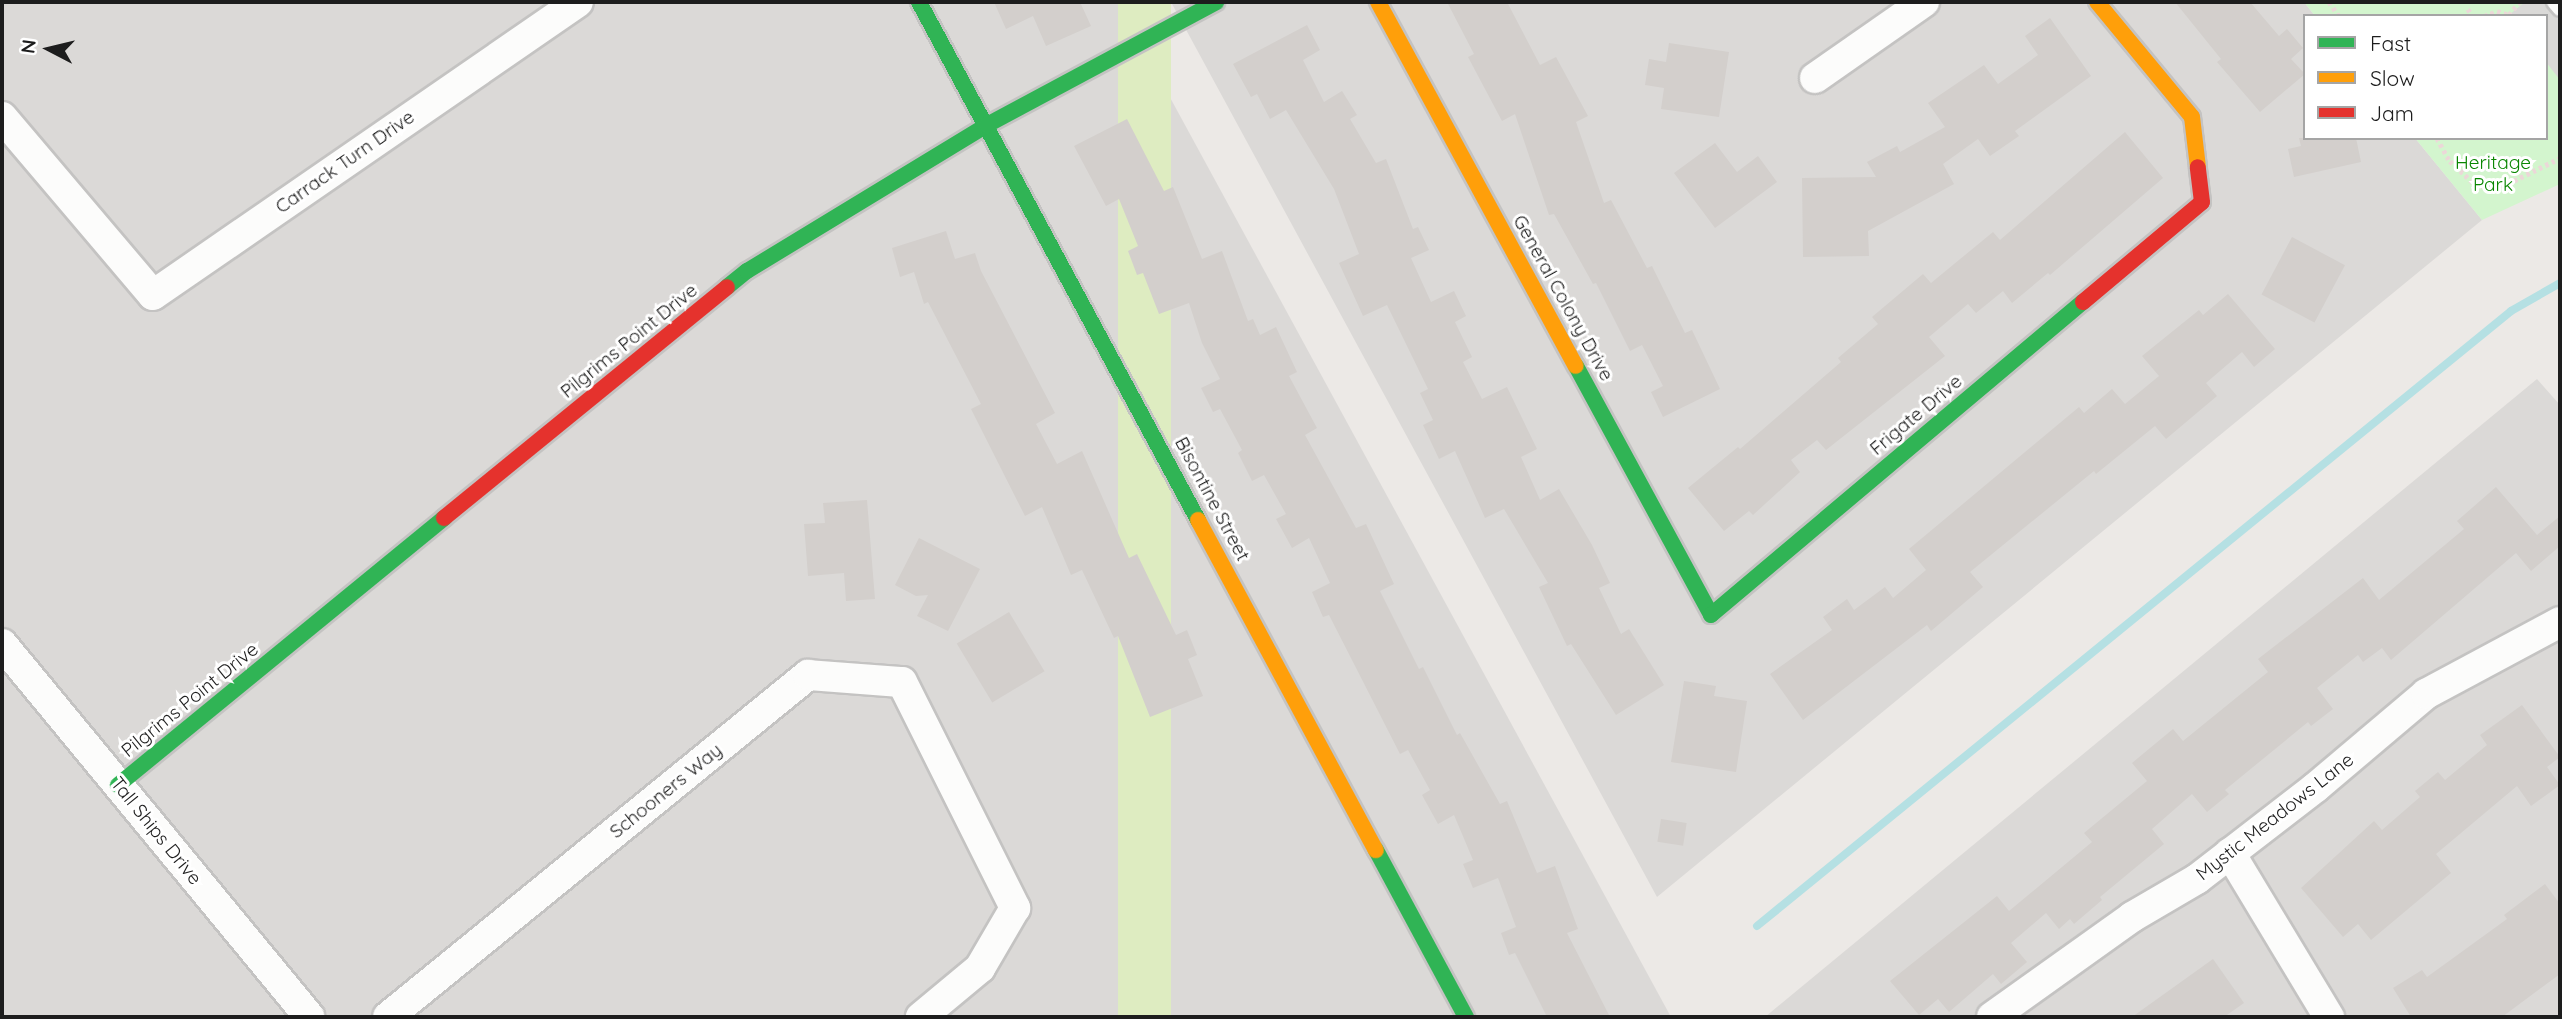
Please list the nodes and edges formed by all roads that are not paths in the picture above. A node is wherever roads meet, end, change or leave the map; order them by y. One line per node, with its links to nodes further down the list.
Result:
1 (578, 2): 10 (street, Carrack Turn Drive)
2 (919, 2): 11 (street, Bisontine Street)
3 (1216, 2): 11 (street, Pilgrims Point Drive)
4 (1378, 2): 12 (street, General Colony Drive)
5 (1924, 2): 9 (street)
6 (2097, 2): 12 (street, Frigate Drive)
7 (2554, 2): 8 (lane)
8 (2560, 9)
9 (1815, 78)
10 (2, 117)
11 (987, 125): 15 (street, Pilgrims Point Drive); 20 (street, Bisontine Street)
12 (1711, 615)
13 (2560, 622): 16 (street, Mystic Meadows Lane)
14 (2, 644): 15 (street, Tall Ships Drive)
15 (118, 785): 17 (street, Tall Ships Drive)
16 (2230, 853): 21 (street, Mystic Meadows Lane); 22 (street)
17 (309, 1017)
18 (388, 1017): 19 (street, Schooners Way)
19 (921, 1017)
20 (1466, 1017)
21 (1992, 1017)
22 (2329, 1017)

